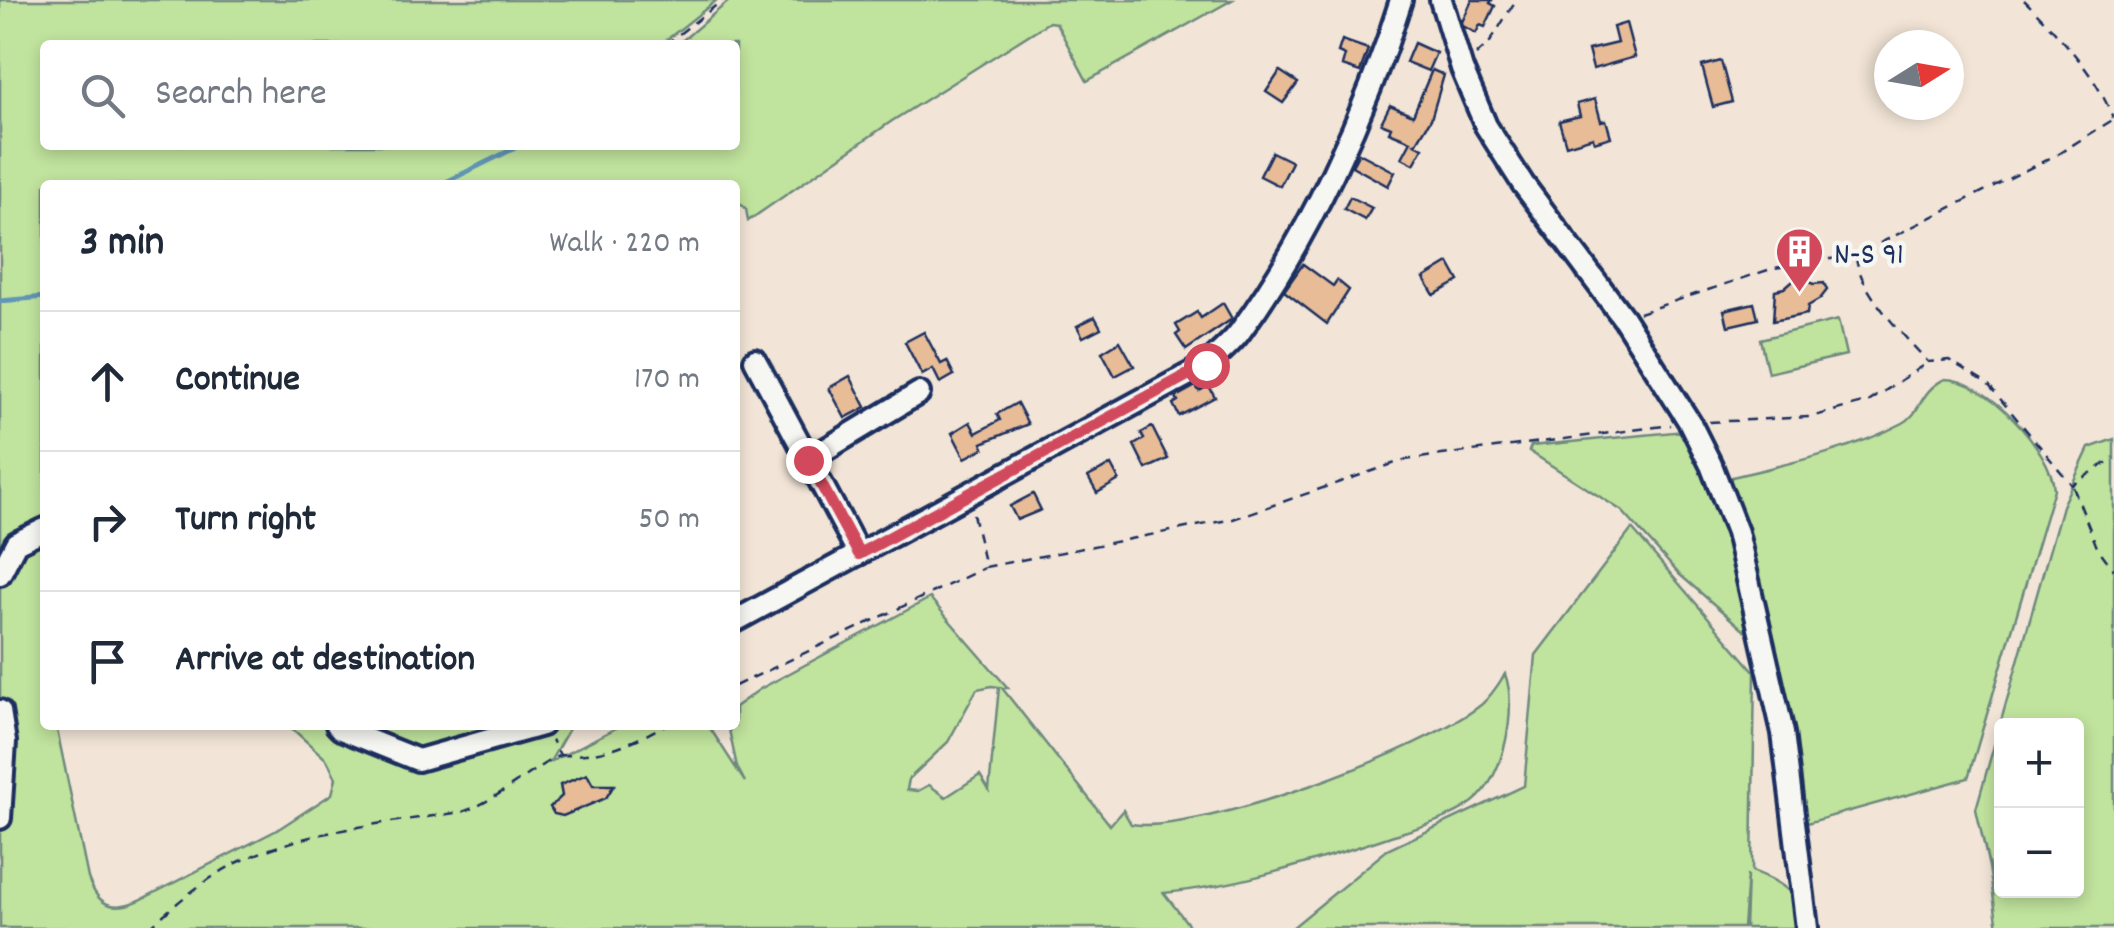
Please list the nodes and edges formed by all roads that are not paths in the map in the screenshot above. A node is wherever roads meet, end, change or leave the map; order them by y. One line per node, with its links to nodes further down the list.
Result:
1 (1401, 0): 7 (street)
2 (1441, 0): 14 (street)
3 (756, 360): 5 (street)
4 (920, 394): 5 (street)
5 (808, 460): 7 (street)
6 (40, 531): 8 (street)
7 (859, 554): 9 (street)
8 (0, 574)
9 (740, 618)
10 (0, 711): 13 (street)
11 (343, 730): 12 (street)
12 (547, 732)
13 (0, 818)
14 (1807, 928)

